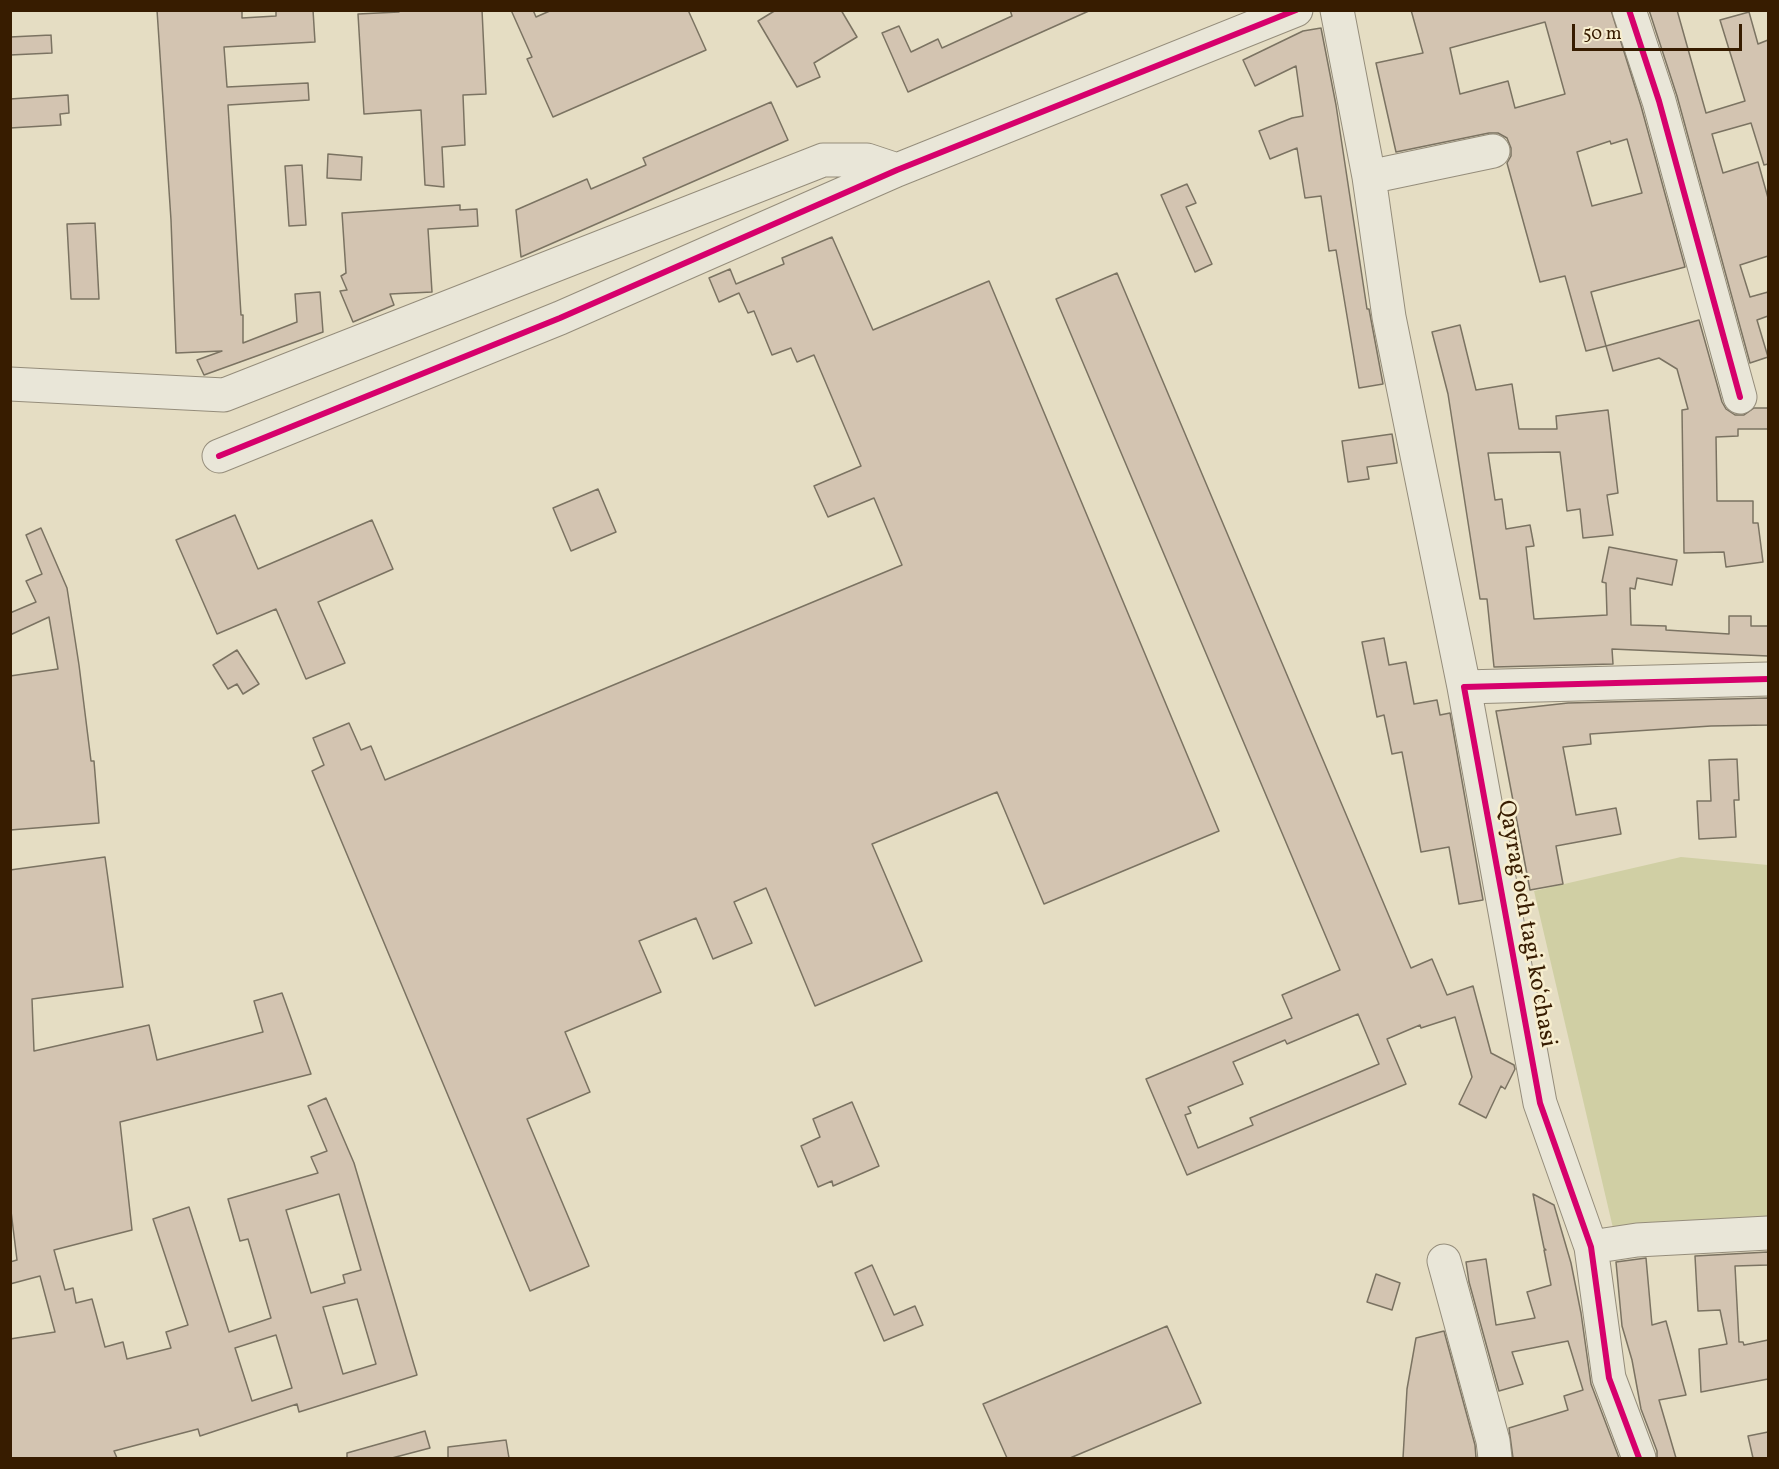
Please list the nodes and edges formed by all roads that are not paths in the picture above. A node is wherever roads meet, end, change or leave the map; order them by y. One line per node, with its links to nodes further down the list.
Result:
1 (1296, 10): 5 (street)
2 (1337, 10): 6 (street, Qayragʻoch tagi koʻchasi)
3 (1629, 10): 8 (street)
4 (1493, 151): 6 (street)
5 (897, 170): 7 (street); 9 (street)
6 (1369, 177): 11 (street, Qayragʻoch tagi koʻchasi)
7 (10, 384)
8 (1740, 397)
9 (219, 456)
10 (1768, 679): 11 (street)
11 (1464, 687): 13 (street, Qayragʻoch tagi koʻchasi)
12 (1768, 1233): 13 (street)
13 (1591, 1247): 16 (street, Qayragʻoch tagi koʻchasi)
14 (1444, 1261): 15 (street)
15 (1495, 1458)
16 (1639, 1458)

